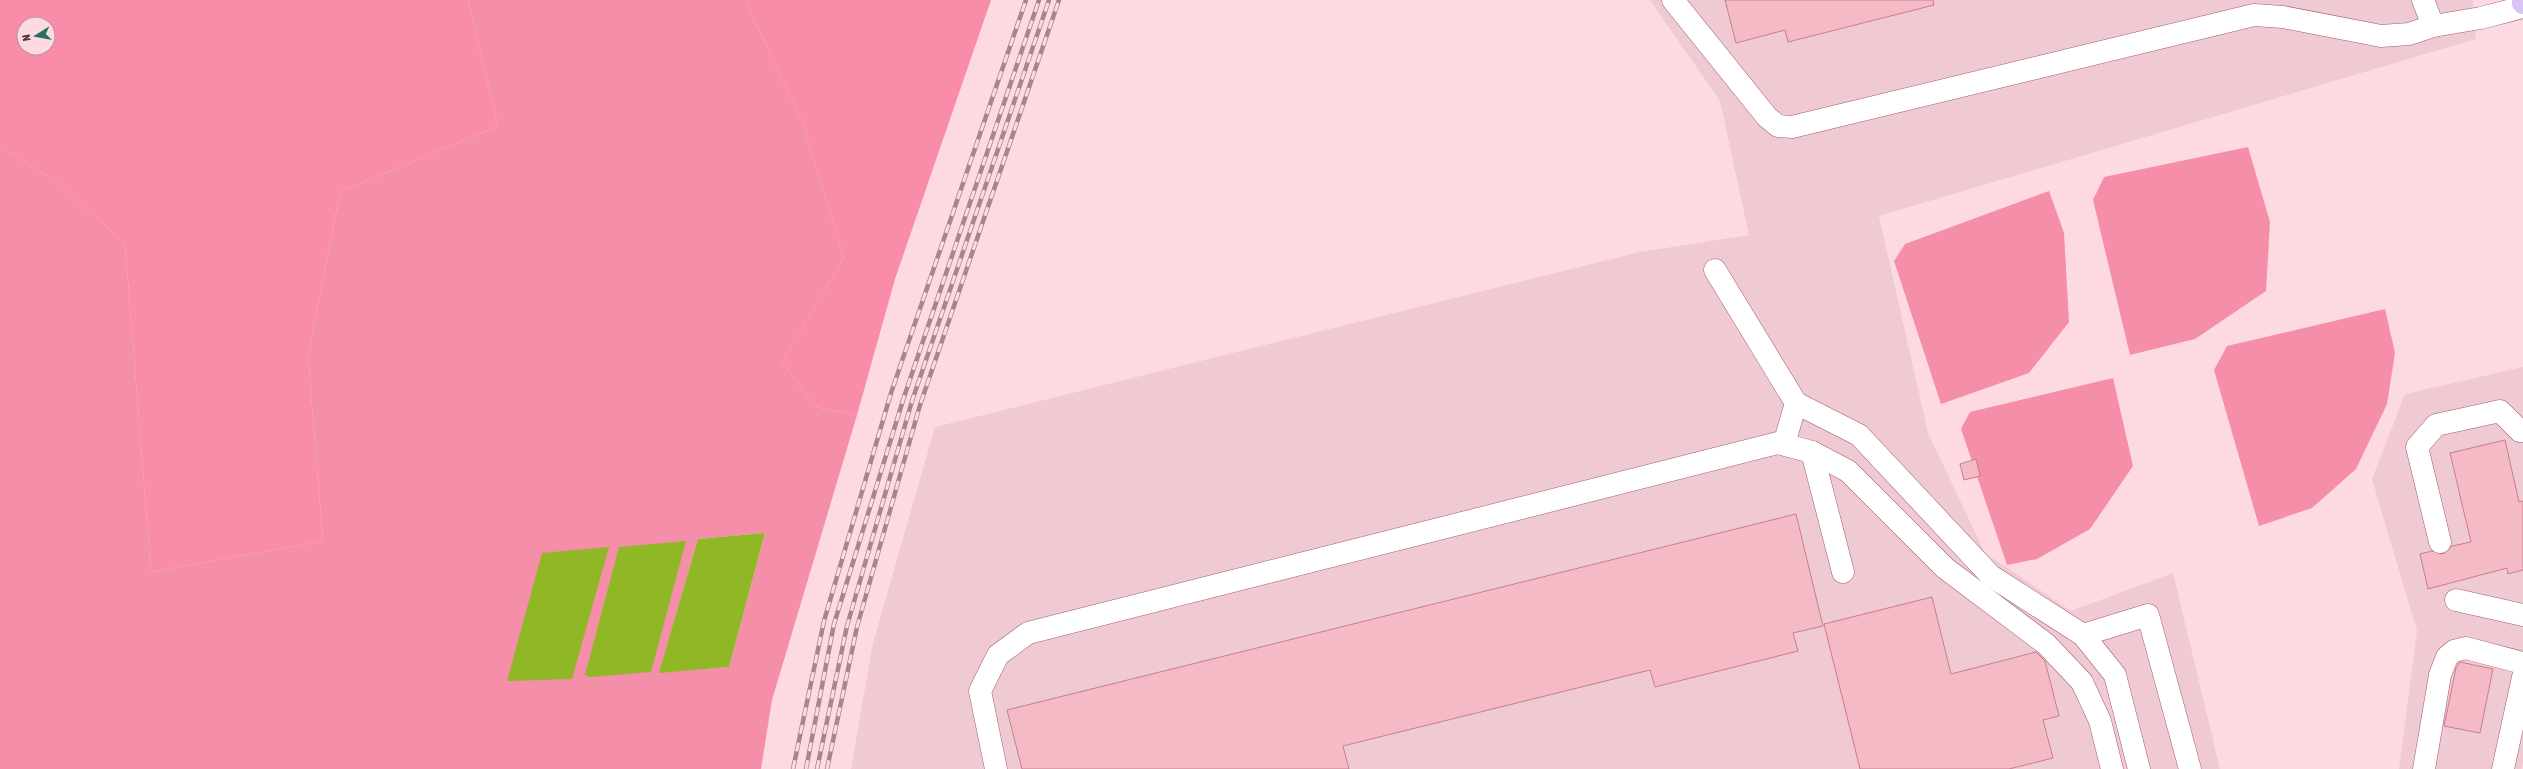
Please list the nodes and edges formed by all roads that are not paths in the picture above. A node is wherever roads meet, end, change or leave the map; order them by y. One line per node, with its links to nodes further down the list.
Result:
1 (1674, 0): 6 (lane)
2 (2423, 0): 6 (lane)
3 (2523, 0): 4 (main road)
4 (2523, 3)
5 (2523, 7): 6 (lane)
6 (2433, 26)
7 (1715, 270): 8 (lane)
8 (1796, 403): 10 (lane); 16 (lane)
9 (2523, 431): 12 (lane)
10 (1784, 444): 11 (lane); 20 (lane)
11 (1812, 452): 13 (lane); 21 (lane)
12 (2440, 542)
13 (1843, 572)
14 (2456, 600): 15 (lane)
15 (2523, 615)
16 (2082, 635): 22 (lane); 23 (lane)
17 (2523, 663): 19 (lane)
18 (2523, 677): 24 (lane)
19 (2429, 768)
20 (996, 769)
21 (2112, 769)
22 (2139, 769)
23 (2190, 769)
24 (2503, 769)

